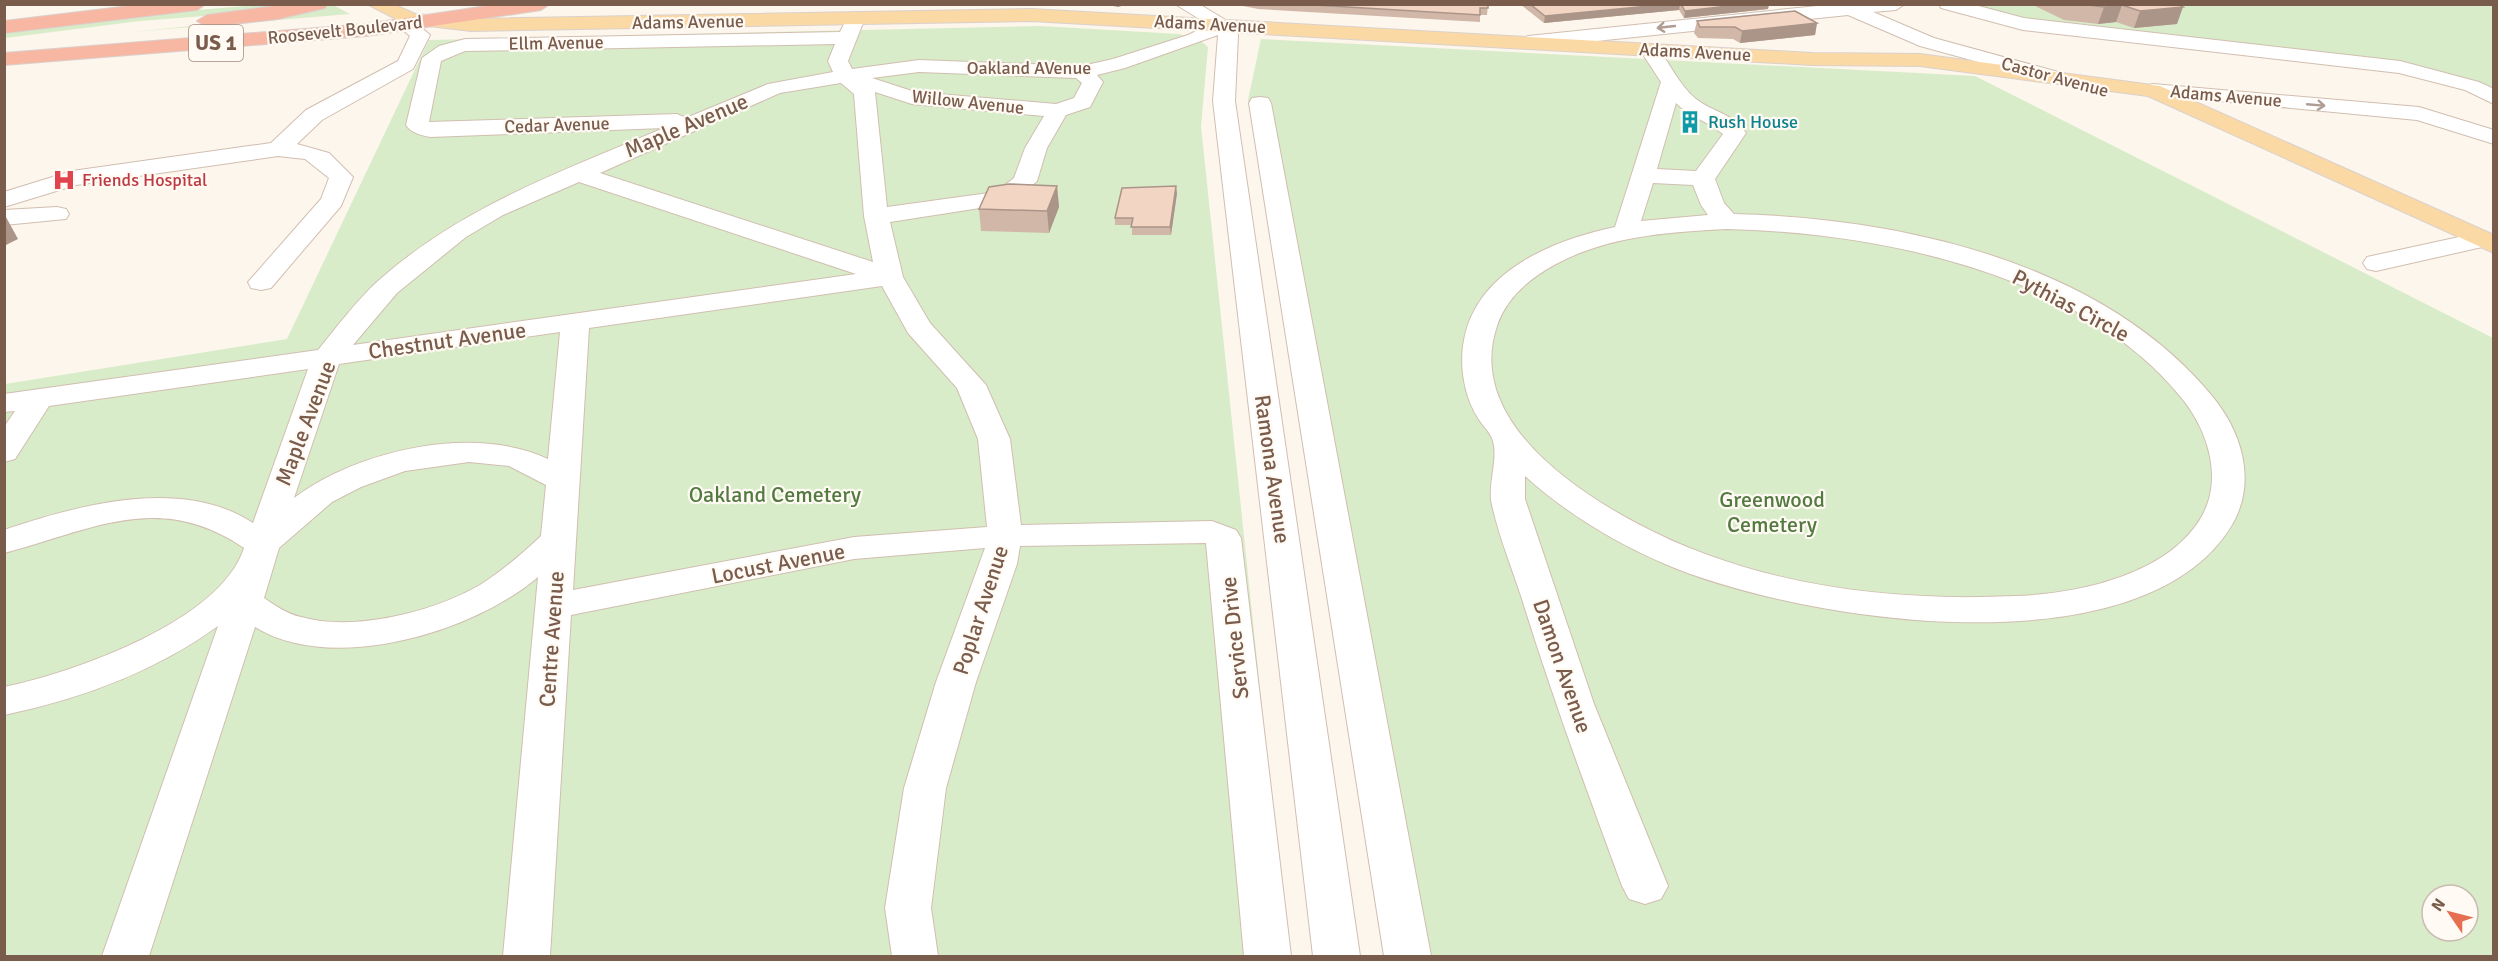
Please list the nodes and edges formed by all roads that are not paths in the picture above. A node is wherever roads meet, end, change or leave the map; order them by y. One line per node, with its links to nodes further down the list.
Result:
1 (187, 4): 13 (highway, US 1)
2 (197, 4): 15 (highway)
3 (318, 4): 19 (highway)
4 (376, 4): 12 (main road)
5 (468, 4): 12 (highway, Roosevelt Boulevard / US 1)
6 (542, 4): 12 (highway, Roosevelt Boulevard / US 1)
7 (596, 4): 14 (main road)
8 (1184, 4): 17 (street)
9 (1896, 4): 11 (street)
10 (1948, 4): 28 (street)
11 (1845, 7): 18 (street, one-way to 18); 22 (street); 25 (street, Castor Avenue)
12 (411, 16): 14 (main road, Adams Avenue); 19 (highway, Roosevelt Boulevard / US 1); 21 (highway, Roosevelt Boulevard / US 1); 35 (street)
13 (4, 18)
14 (650, 22): 16 (main road, Adams Avenue)
15 (4, 27)
16 (851, 28): 17 (main road, Adams Avenue); 24 (street); 32 (street, Ellm Avenue)
17 (1216, 29): 18 (main road, Adams Avenue); 23 (street, Oakland AVenue); 70 (street, Ramona Avenue)
18 (1528, 42): 20 (main road, Adams Avenue)
19 (4, 45)
20 (1650, 50): 22 (main road, Adams Avenue); 26 (street)
21 (4, 60)
22 (1956, 66): 25 (main road, Adams Avenue)
23 (1082, 72): 24 (street, Oakland AVenue); 30 (street)
24 (845, 76): 30 (street, Willow Avenue); 31 (street, Maple Avenue); 41 (street, Poplar Avenue)
25 (2063, 79): 27 (main road, Adams Avenue); 34 (main road, Castor Avenue)
26 (1671, 86): 37 (street); 38 (street)
27 (2153, 90): 33 (street, Adams Avenue, one-way to 33); 34 (main road, Castor Avenue)
28 (2493, 98)
29 (1260, 102): 71 (street)
30 (1058, 111): 41 (street)
31 (698, 121): 32 (street, Cedar Avenue); 36 (street, Maple Avenue)
32 (417, 125)
33 (2490, 133)
34 (2264, 140): 45 (main road, Castor Avenue)
35 (278, 148): 39 (street); 48 (street)
36 (577, 172): 47 (street); 50 (street, Maple Avenue)
37 (1644, 175): 38 (street); 44 (street)
38 (1703, 179): 43 (street)
39 (4, 200)
40 (57, 213): 42 (street)
41 (876, 216): 47 (street, Poplar Avenue)
42 (4, 218)
43 (1727, 221): 44 (street, Pythias Circle); 53 (street, Pythias Circle)
44 (1626, 231): 53 (street, Pythias Circle)
45 (2488, 242): 46 (street)
46 (2376, 263)
47 (890, 277): 49 (street, Chestnut Avenue); 58 (street, Poplar Avenue)
48 (261, 282)
49 (575, 322): 50 (street, Chestnut Avenue); 55 (street, Centre Avenue)
50 (327, 357): 51 (street, Chestnut Avenue); 57 (street, Maple Avenue)
51 (39, 398): 52 (street, Chestnut Avenue); 54 (street)
52 (4, 403)
53 (1509, 441): 65 (street, Damon Avenue)
54 (4, 452)
55 (563, 481): 56 (street); 59 (street, Centre Avenue)
56 (330, 489): 57 (street); 61 (street)
57 (279, 492): 61 (street, Maple Avenue)
58 (1005, 536): 63 (street, Locust Avenue); 68 (street, Poplar Avenue); 69 (street, Service Drive)
59 (559, 539): 62 (street); 63 (street, Centre Avenue)
60 (4, 542): 61 (street)
61 (259, 556): 62 (street, Maple Avenue); 64 (street)
62 (244, 602): 66 (street, Maple Avenue)
63 (554, 606): 67 (street, Centre Avenue)
64 (4, 701)
65 (1645, 886)
66 (125, 957)
67 (528, 957)
68 (915, 957)
69 (1268, 957)
70 (1337, 957)
71 (1408, 957)

